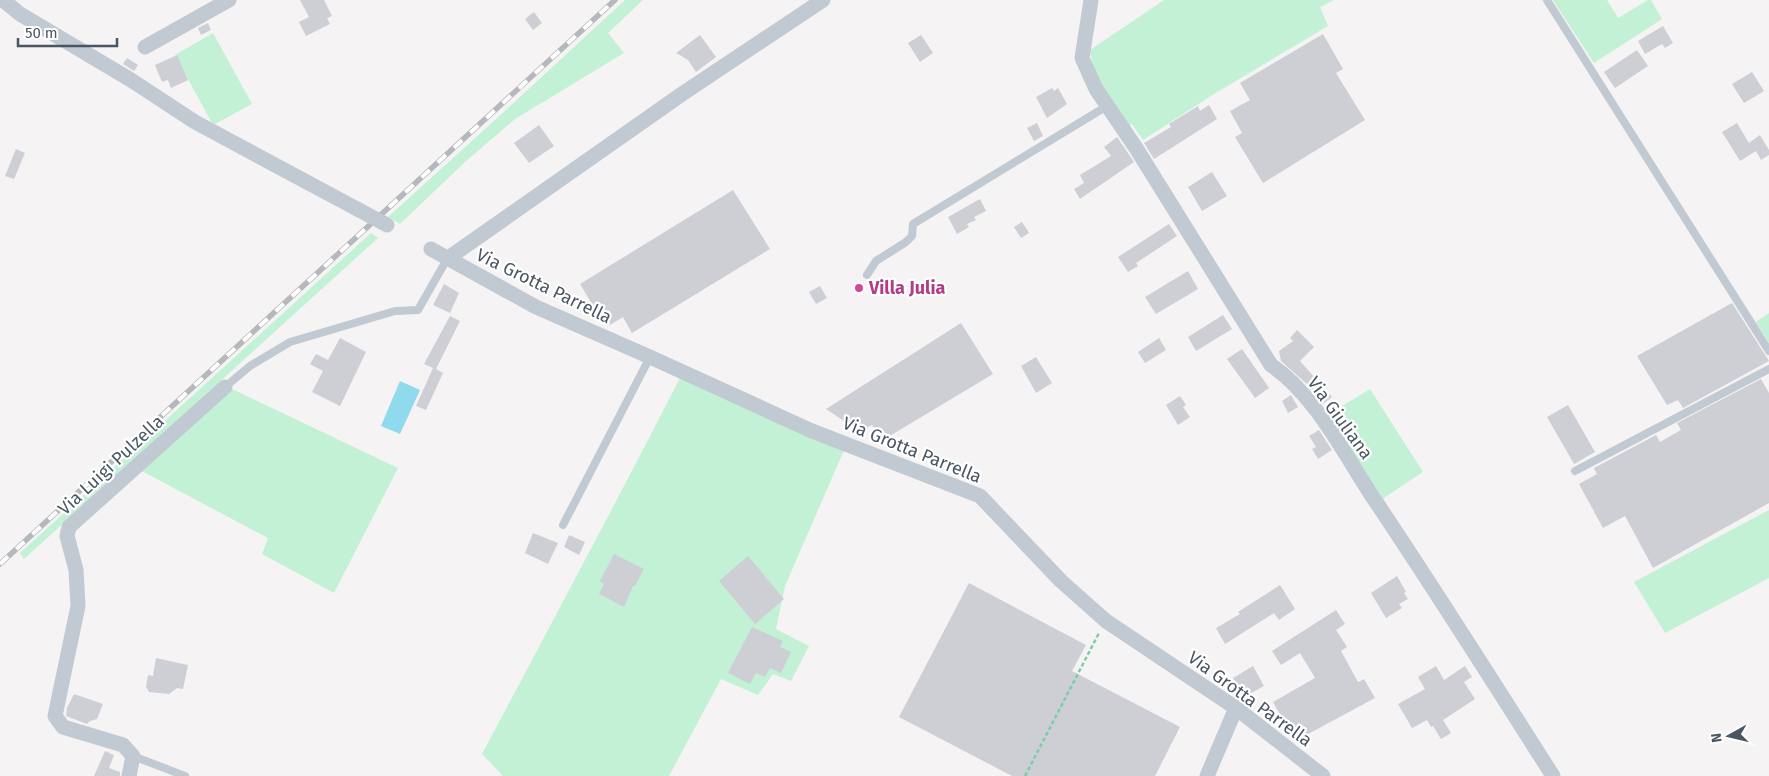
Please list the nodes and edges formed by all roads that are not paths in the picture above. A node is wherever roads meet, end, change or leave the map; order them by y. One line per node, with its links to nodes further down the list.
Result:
1 (3, 0): 8 (street, bridge)
2 (230, 0): 6 (street)
3 (823, 0): 10 (street)
4 (1091, 0): 7 (street, Via Giuliana)
5 (1547, 0): 12 (lane)
6 (145, 47)
7 (1107, 106): 11 (lane); 24 (street, Via Giuliana)
8 (387, 225)
9 (431, 249): 10 (street, Via Grotta Parrella)
10 (447, 259): 13 (street, Via Grotta Parrella); 15 (lane)
11 (867, 275)
12 (1769, 352)
13 (650, 357): 17 (lane); 18 (street, Via Grotta Parrella)
14 (1769, 369): 16 (lane)
15 (226, 387): 19 (street, Via Luigi Pulzella)
16 (1575, 471)
17 (563, 525)
18 (1236, 708): 22 (street); 23 (street, Via Grotta Parrella)
19 (133, 756): 20 (street); 21 (lane)
20 (129, 776)
21 (185, 776)
22 (1206, 776)
23 (1322, 776)
24 (1553, 776)

